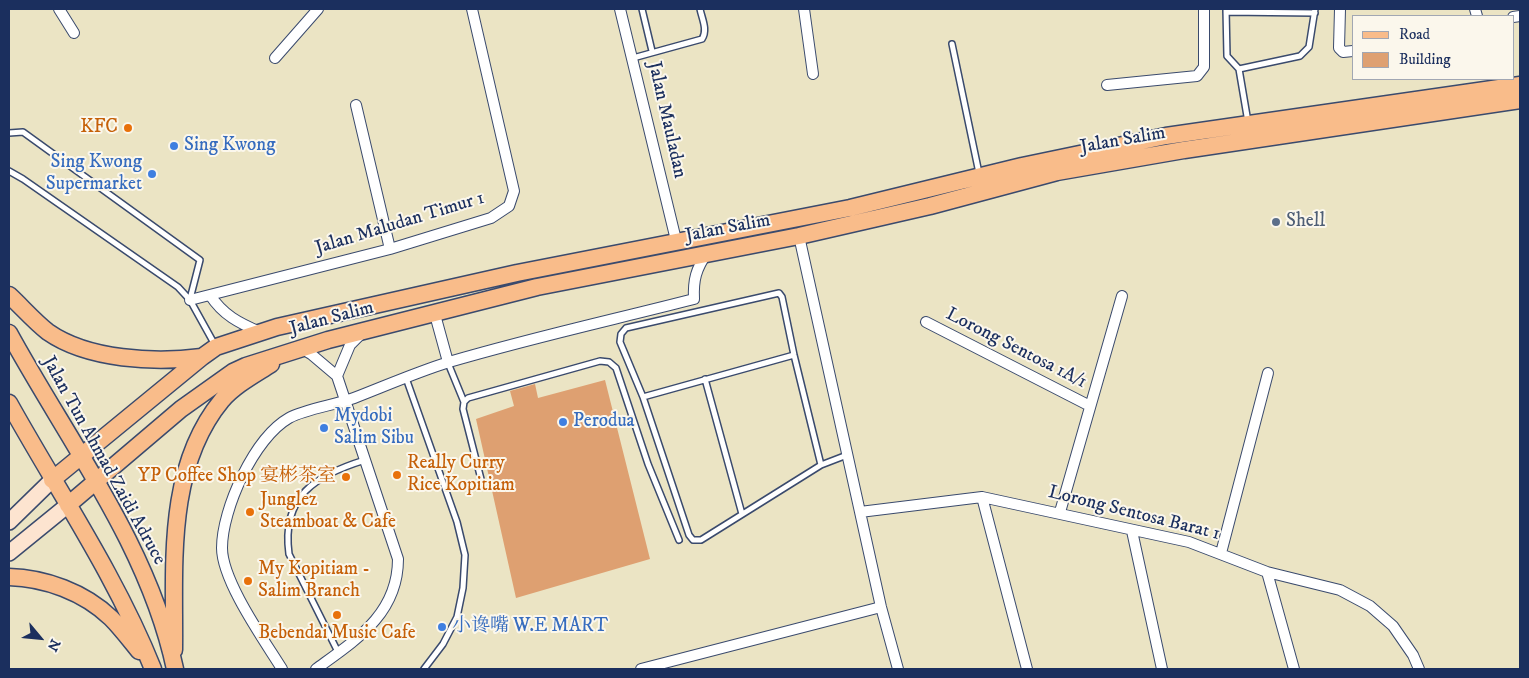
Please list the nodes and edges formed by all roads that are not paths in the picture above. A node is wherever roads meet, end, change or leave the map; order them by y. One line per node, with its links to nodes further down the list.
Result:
1 (59, 9): 12 (street)
2 (472, 9): 30 (street, Jalan Maludan Timur 1)
3 (620, 9): 17 (street, Jalan Mauladan)
4 (642, 9): 14 (lane)
5 (700, 9): 14 (lane)
6 (804, 9): 19 (street)
7 (1204, 9): 20 (street)
8 (1340, 9): 15 (street)
9 (1226, 10): 11 (lane); 18 (lane)
10 (311, 11): 16 (street)
11 (1315, 11): 18 (lane)
12 (74, 33)
13 (952, 44): 27 (lane)
14 (652, 51): 17 (lane)
15 (1351, 51)
16 (274, 58)
17 (633, 58): 29 (street, Jalan Mauladan)
18 (1239, 69): 24 (lane)
19 (813, 74)
20 (1106, 85)
21 (1520, 85): 24 (main road, Jalan Salim)
22 (1520, 100): 28 (main road, Jalan Salim)
23 (356, 105): 30 (street)
24 (1248, 124): 27 (main road, Jalan Salim)
25 (9, 133): 36 (lane)
26 (9, 171): 36 (lane)
27 (980, 176): 29 (main road, Jalan Salim)
28 (798, 236): 31 (main road, Jalan Salim); 57 (street)
29 (676, 240): 41 (main road, Jalan Salim)
30 (390, 249): 33 (street, Jalan Maludan Timur 1)
31 (707, 253): 35 (street); 38 (main road, Jalan Salim)
32 (9, 294): 46 (main road)
33 (210, 295): 36 (street, Jalan Maludan Timur 1); 41 (street)
34 (1122, 296): 56 (street)
35 (694, 299): 37 (lane); 47 (street)
36 (190, 300): 43 (lane)
37 (697, 311): 45 (lane); 52 (lane)
38 (434, 312): 40 (main road, Jalan Salim); 47 (street)
39 (926, 322): 56 (street, Lorong Sentosa 1A/1)
40 (365, 330): 44 (main road, Jalan Salim); 49 (street)
41 (260, 332): 43 (main road, Jalan Salim)
42 (9, 333): 58 (main road, Jalan Tun Ahmad Zaidi Adruce)
43 (216, 347): 46 (main road, Jalan Salim)
44 (296, 349): 49 (street); 62 (main road, Jalan Salim); 78 (main road)
45 (794, 355): 51 (lane); 60 (lane)
46 (202, 357): 58 (main road, Jalan Salim)
47 (448, 362): 50 (street); 54 (lane)
48 (1268, 374): 73 (street)
49 (337, 376): 53 (street)
50 (406, 378): 53 (street); 82 (lane)
51 (705, 380): 52 (lane); 68 (lane)
52 (643, 397): 68 (lane)
53 (346, 401): 59 (street); 80 (street)
54 (464, 402): 63 (lane); 71 (lane)
55 (9, 403): 61 (main road)
56 (1090, 406): 67 (street)
57 (847, 455): 60 (lane); 66 (street)
58 (80, 456): 61 (main road, Jalan Salim); 62 (main road, Jalan Tun Ahmad Zaidi Adruce)
59 (366, 460): 77 (street); 77 (lane)
60 (821, 465): 68 (lane)
61 (52, 480): 65 (main road); 69 (street, Jalan Salim)
62 (96, 482): 65 (main road, Jalan Salim); 78 (main road, Jalan Tun Ahmad Zaidi Adruce)
63 (482, 483)
64 (982, 497): 66 (street, Lorong Sentosa Barat 1); 67 (street, Lorong Sentosa Barat 1); 85 (street)
65 (68, 505): 72 (street, Jalan Salim); 79 (main road)
66 (860, 512): 76 (street)
67 (1060, 512): 70 (street, Lorong Sentosa Barat 1)
68 (742, 514)
69 (9, 522)
70 (1132, 531): 73 (street, Lorong Sentosa Barat 1); 86 (street)
71 (679, 540)
72 (9, 553)
73 (1221, 553): 74 (street, Lorong Sentosa Barat 1)
74 (1267, 572): 87 (street); 88 (street, Lorong Sentosa Barat 1)
75 (9, 577): 79 (main road)
76 (881, 606): 83 (street); 84 (street)
77 (339, 652): 81 (street)
78 (174, 666)
79 (153, 669)
80 (282, 669)
81 (316, 669)
82 (424, 669)
83 (641, 669)
84 (898, 669)
85 (1027, 669)
86 (1162, 669)
87 (1294, 669)
88 (1419, 669)

